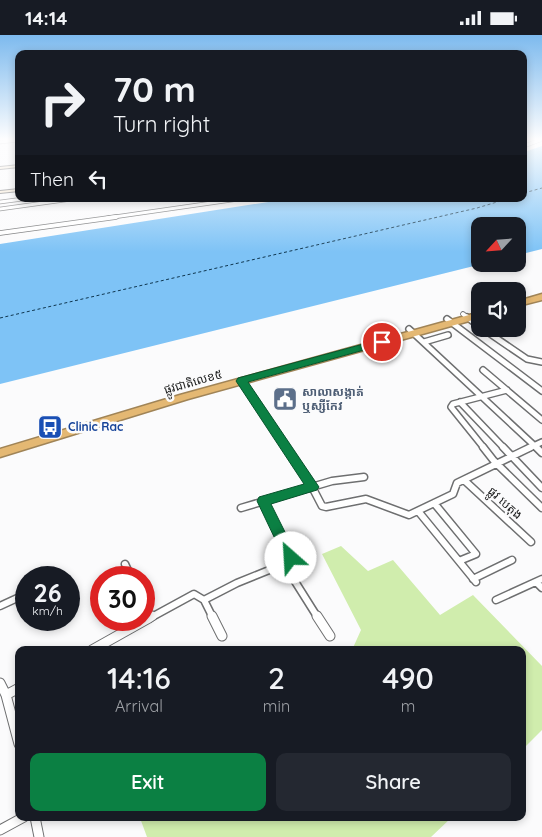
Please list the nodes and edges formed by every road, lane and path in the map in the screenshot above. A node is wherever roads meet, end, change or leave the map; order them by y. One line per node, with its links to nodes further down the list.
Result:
1 (15, 190): 2 (street)
2 (10, 191): 3 (street); 4 (street)
3 (0, 192)
4 (10, 200): 5 (street); 6 (street); 9 (street)
5 (15, 200)
6 (0, 202)
7 (49, 202): 9 (street)
8 (218, 202): 11 (street)
9 (11, 207): 10 (street)
10 (0, 209)
11 (0, 233)
12 (542, 292): 13 (highway)
13 (526, 297)
14 (542, 297): 15 (highway)
15 (526, 302)
16 (471, 313): 17 (highway, ផ្លូវជាតិលេខ៥)
17 (465, 316): 18 (highway, ផ្លូវជាតិលេខ៥); 19 (street); 20 (highway, ផ្លូវជាតិលេខ៥)
18 (471, 316)
19 (471, 320)
20 (449, 321): 21 (highway, ផ្លូវជាតិលេខ៥); 29 (street)
21 (411, 331): 24 (street); 27 (highway, ផ្លូវជាតិលេខ៥); 34 (highway, ផ្លូវជាតិលេខ៥)
22 (448, 335): 24 (street)
23 (494, 337): 25 (street)
24 (424, 342): 30 (street)
25 (542, 362)
26 (483, 370): 28 (street)
27 (241, 381): 36 (highway, ផ្លូវជាតិលេខ៥); 42 (street)
28 (507, 390): 30 (street); 32 (street)
29 (542, 391)
30 (482, 395): 31 (street); 35 (street)
31 (460, 402): 38 (street); 39 (street)
32 (542, 420)
33 (542, 442): 35 (street)
34 (0, 446)
35 (535, 446): 37 (street); 38 (street)
36 (0, 453)
37 (542, 453)
38 (511, 457): 39 (street); 43 (street)
39 (498, 464): 41 (street); 47 (street)
40 (364, 477): 42 (street)
41 (464, 480): 45 (street); 49 (street, ផ្លូវ បេតុង)
42 (312, 487): 44 (street); 48 (street)
43 (542, 488)
44 (263, 501): 46 (street); 52 (street)
45 (434, 503): 48 (street); 51 (street)
46 (241, 508)
47 (542, 508)
48 (418, 511): 51 (street)
49 (531, 542)
50 (512, 560): 51 (street)
51 (459, 561)
52 (284, 563): 56 (street); 62 (street)
53 (539, 581): 54 (street); 57 (street)
54 (542, 588)
55 (15, 599): 58 (street)
56 (204, 600): 59 (street); 61 (street)
57 (496, 600)
58 (0, 605)
59 (155, 615)
60 (126, 631): 63 (street)
61 (222, 636)
62 (330, 636)
63 (99, 646)
64 (0, 683): 66 (street)
65 (15, 690): 66 (street)
66 (6, 695): 67 (street)
67 (15, 729)
68 (17, 821): 70 (street)
69 (36, 821): 71 (street)
70 (0, 830)
71 (39, 837)

